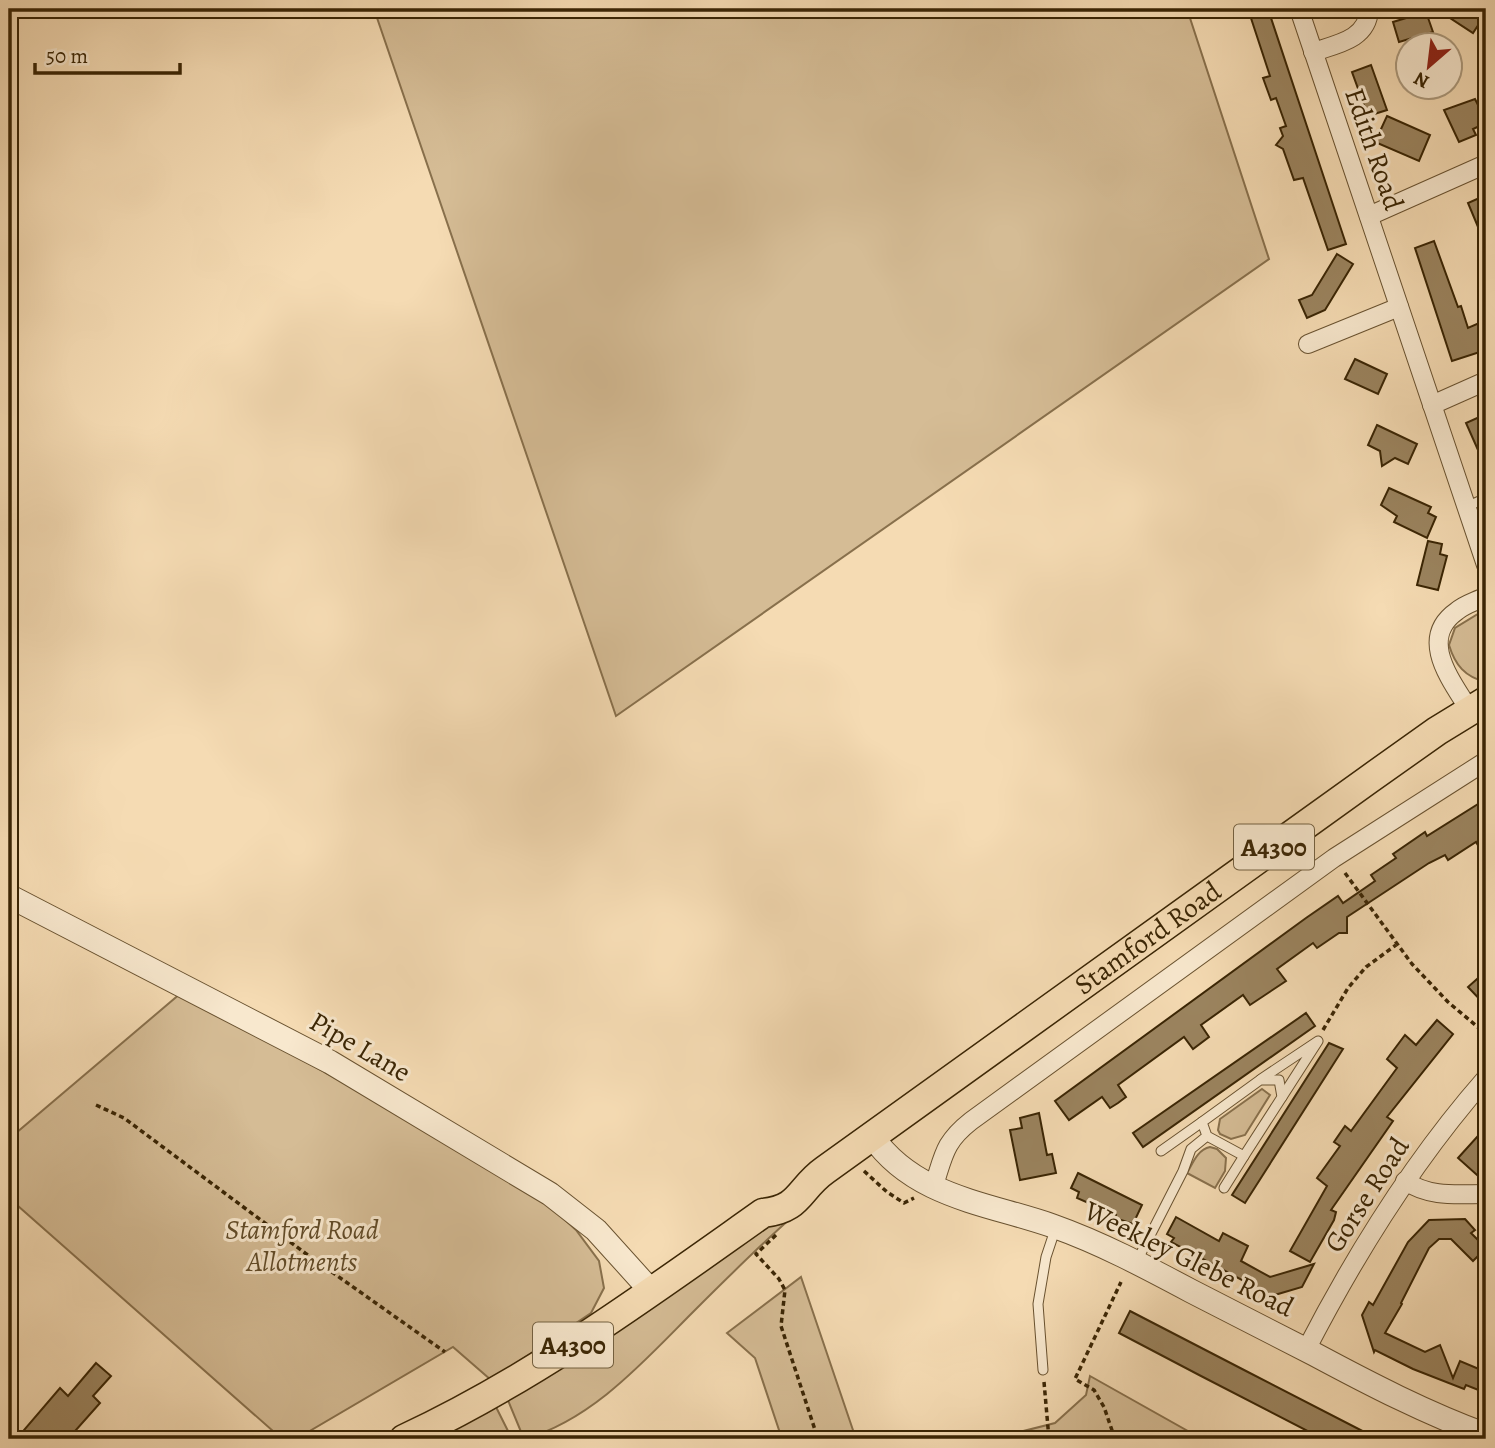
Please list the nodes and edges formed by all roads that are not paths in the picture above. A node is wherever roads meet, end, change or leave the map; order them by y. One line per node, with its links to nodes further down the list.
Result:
1 (1301, 9): 3 (street, Edith Road)
2 (1369, 9): 3 (street)
3 (1313, 52): 5 (street, Edith Road)
4 (1486, 164): 5 (street)
5 (1368, 216): 6 (street, Edith Road)
6 (1399, 307): 7 (street); 9 (street, Edith Road)
7 (1308, 344)
8 (1486, 382): 9 (street)
9 (1432, 405): 11 (street, Edith Road)
10 (1486, 498): 11 (lane)
11 (1466, 507): 12 (street, Edith Road)
12 (1486, 565)
13 (1486, 596): 14 (street)
14 (1478, 706): 21 (main road, Stamford Road / A4300)
15 (1486, 761): 26 (street, Stamford Road)
16 (9, 896): 31 (street, Pipe Lane)
17 (1486, 1078): 25 (street, Gorse Road)
18 (1260, 1080): 19 (lane); 19 (lane); 20 (lane)
19 (1282, 1097): 24 (lane)
20 (1202, 1122): 22 (lane); 23 (lane)
21 (872, 1136): 26 (street, Weekley Glebe Road); 31 (main road, Stamford Road / A4300)
22 (1206, 1136): 24 (lane); 30 (lane)
23 (1161, 1151)
24 (1244, 1156): 27 (lane)
25 (1405, 1181): 28 (street); 32 (street, Gorse Road)
26 (933, 1188): 29 (street, Weekley Glebe Road)
27 (1224, 1188)
28 (1486, 1194)
29 (1056, 1227): 30 (street, Weekley Glebe Road); 33 (lane)
30 (1136, 1262): 32 (street, Weekley Glebe Road)
31 (652, 1292): 35 (main road, Stamford Road / A4300)
32 (1306, 1350): 34 (street, Weekley Glebe Road)
33 (1043, 1370)
34 (1486, 1434)
35 (404, 1439)

